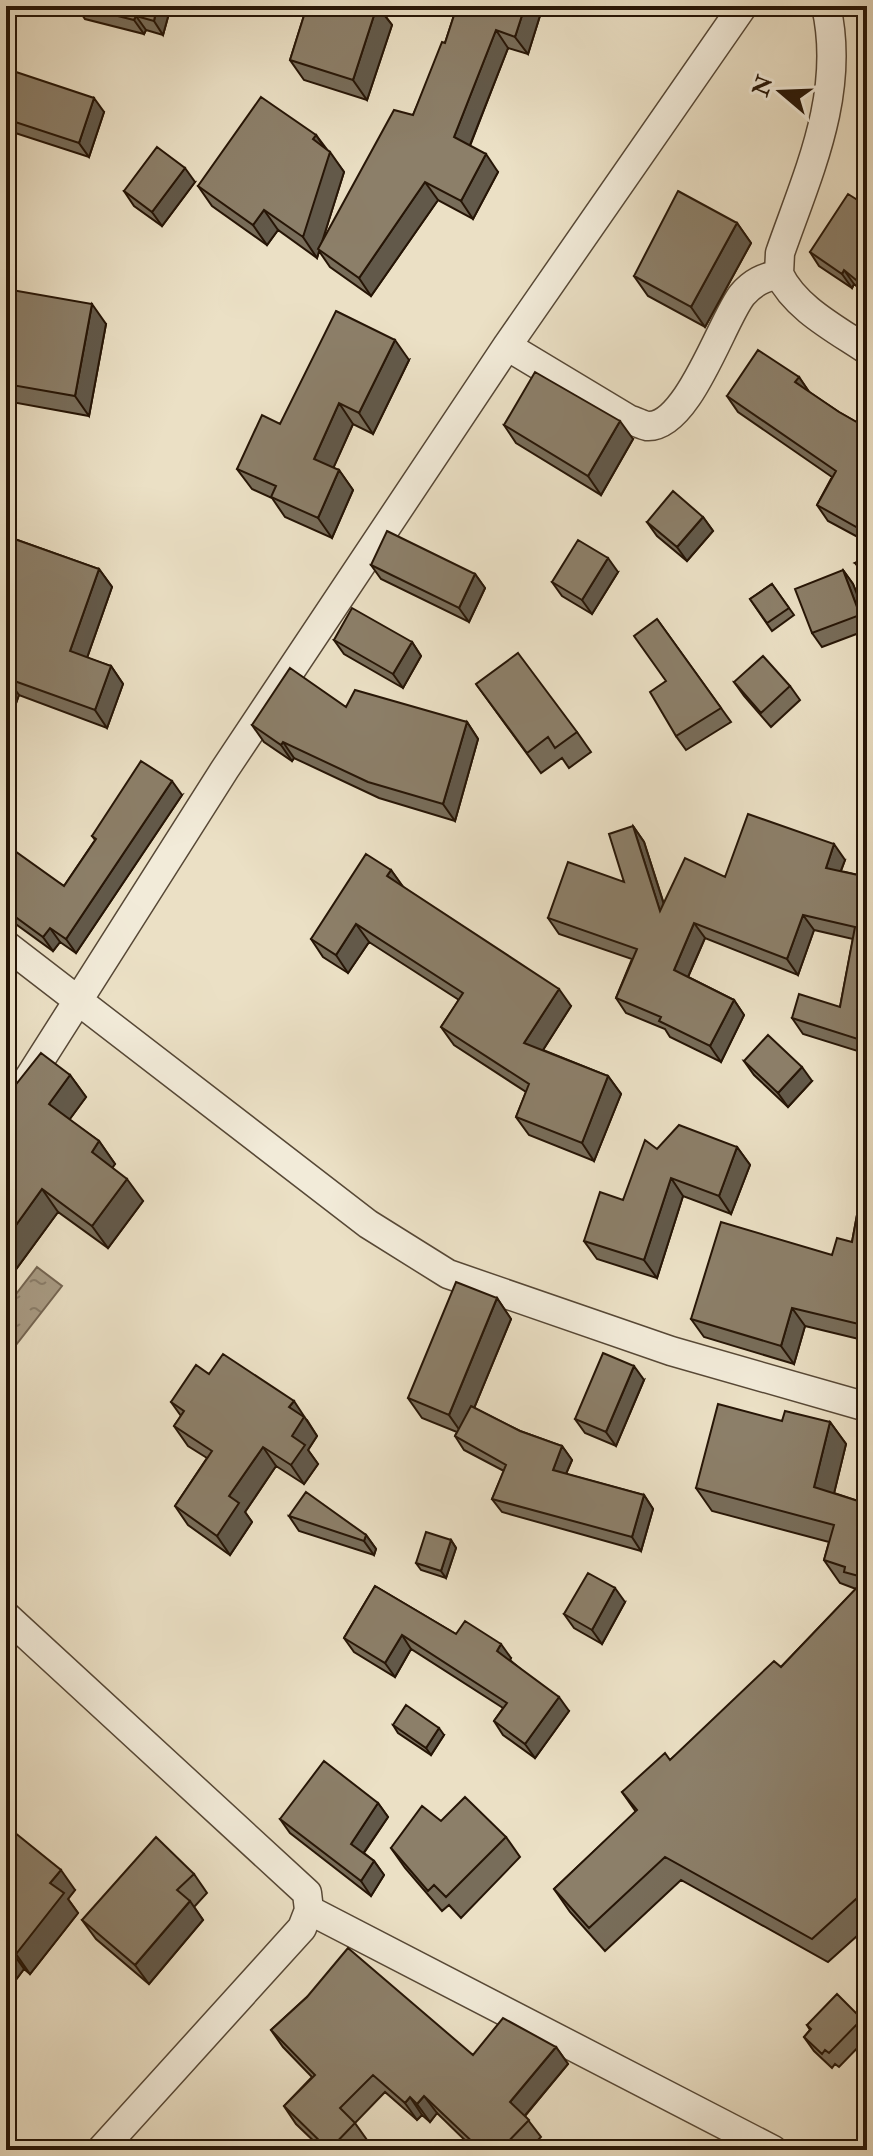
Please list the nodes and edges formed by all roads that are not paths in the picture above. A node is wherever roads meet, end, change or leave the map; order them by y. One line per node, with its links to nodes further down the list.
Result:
1 (743, 6): 4 (street)
2 (826, 6): 3 (street)
3 (779, 274): 4 (street); 5 (street)
4 (507, 346): 7 (street)
5 (867, 350)
6 (6, 945): 7 (street)
7 (76, 1000): 8 (street); 9 (street)
8 (6, 1114)
9 (867, 1407)
10 (6, 1616): 11 (street)
11 (309, 1910): 12 (street); 13 (street)
12 (101, 2150)
13 (773, 2150)

